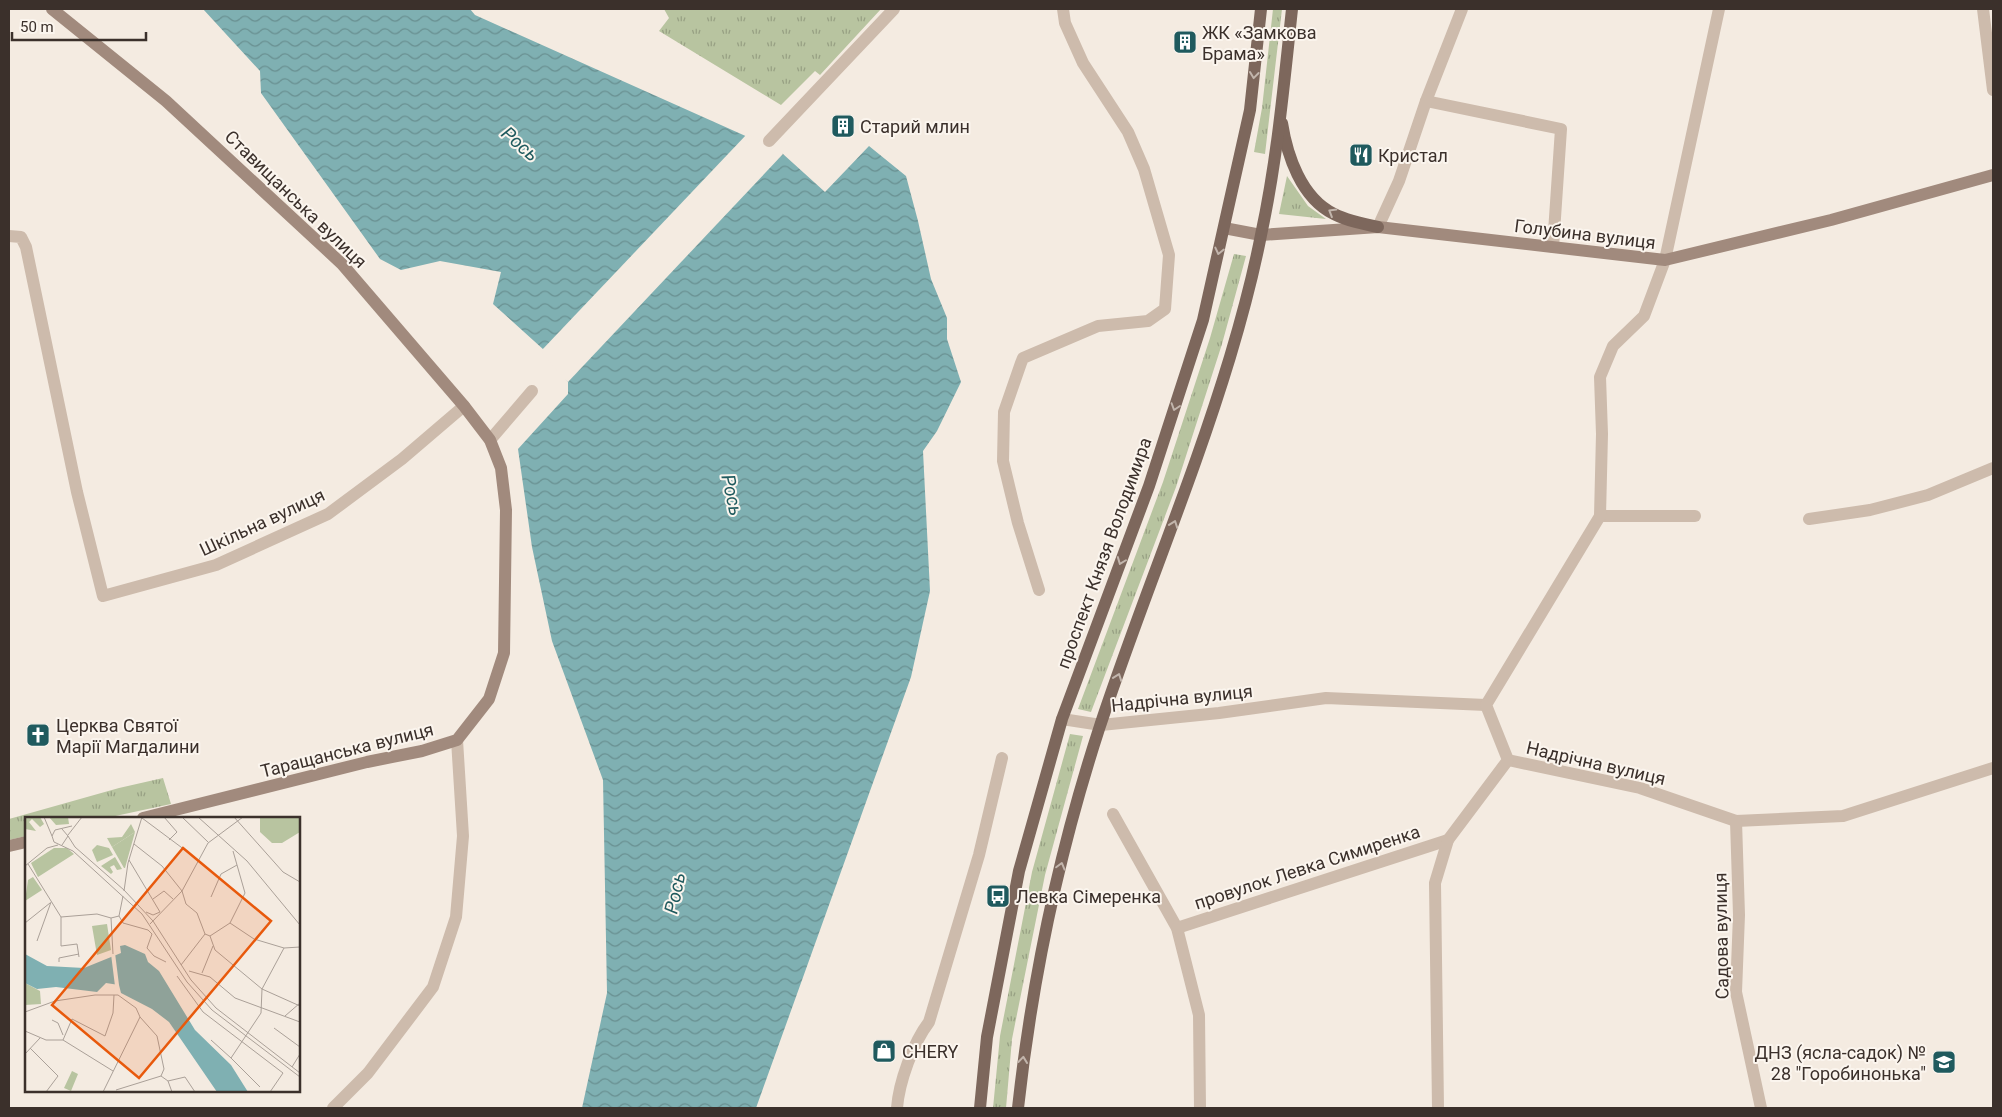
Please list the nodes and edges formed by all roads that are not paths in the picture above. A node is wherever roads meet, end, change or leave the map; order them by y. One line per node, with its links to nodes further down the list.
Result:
1 (52, 9): 21 (street, Ставищанська вулиця)
2 (894, 9): 12 (street)
3 (1063, 9): 27 (street)
4 (1261, 9): 14 (main road, проспект Князя Володимира, one-way to 14)
5 (1292, 9): 11 (main road)
6 (1462, 9): 10 (street)
7 (1719, 9): 19 (street)
8 (1983, 9): 9 (street)
9 (1993, 90)
10 (1426, 101): 15 (street); 18 (street)
11 (1280, 112): 15 (main road, one-way to 11); 16 (main road)
12 (769, 141)
13 (1993, 175): 19 (street, Голубина вулиця)
14 (1224, 228): 16 (street, Голубина вулиця); 29 (main road, проспект Князя Володимира, one-way to 29)
15 (1378, 228): 16 (street, Голубина вулиця); 18 (street, Голубина вулиця)
16 (1261, 235): 30 (main road, one-way to 16)
17 (9, 236): 21 (street, Шкільна вулиця)
18 (1553, 247): 19 (street, Голубина вулиця)
19 (1665, 260): 24 (street)
20 (532, 391): 22 (street)
21 (464, 406): 22 (street, Ставищанська вулиця)
22 (490, 440): 31 (street, Таращанська вулиця)
23 (1993, 468): 26 (street)
24 (1600, 516): 25 (street); 28 (street)
25 (1694, 516)
26 (1809, 519)
27 (1040, 590)
28 (1486, 704): 30 (street, Надрічна вулиця); 33 (street)
29 (1062, 720): 30 (street, Надрічна вулиця); 44 (main road, проспект Князя Володимира)
30 (1101, 725): 45 (main road, one-way to 30)
31 (457, 740): 36 (street, Таращанська вулиця); 42 (street)
32 (1002, 758): 43 (street)
33 (1508, 760): 37 (street, Надрічна вулиця); 38 (street)
34 (1993, 768): 37 (street, Надрічна вулиця)
35 (1112, 814): 41 (street)
36 (146, 817)
37 (1736, 821): 48 (street, Садова вулиця)
38 (1448, 840): 41 (street, провулок Левка Симиренка); 47 (street)
39 (25, 842): 40 (street)
40 (9, 846)
41 (1178, 928): 46 (street)
42 (333, 1108)
43 (898, 1108)
44 (980, 1108)
45 (1018, 1108)
46 (1200, 1108)
47 (1438, 1108)
48 (1761, 1108)

